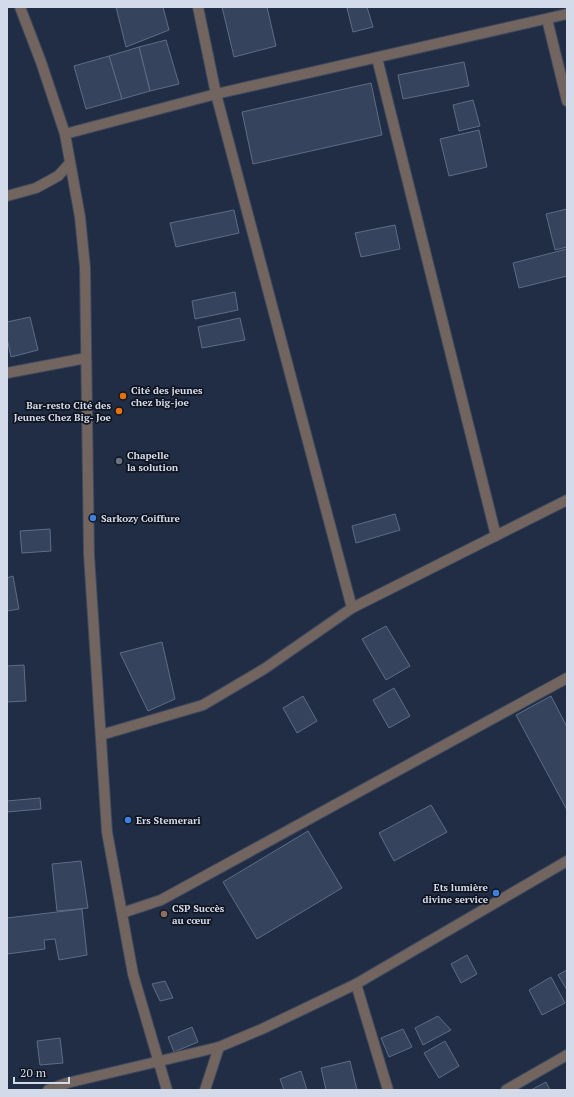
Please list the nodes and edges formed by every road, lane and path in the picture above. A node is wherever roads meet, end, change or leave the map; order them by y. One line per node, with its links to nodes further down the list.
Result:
1 (20, 7): 8 (street)
2 (198, 7): 6 (street)
3 (567, 14): 4 (street)
4 (547, 19): 5 (street); 7 (street)
5 (377, 58): 6 (street); 14 (street)
6 (216, 94): 8 (street); 15 (street)
7 (567, 101)
8 (65, 134): 9 (street)
9 (70, 163): 10 (street); 11 (street)
10 (7, 196)
11 (86, 358): 12 (street); 17 (street)
12 (7, 373)
13 (567, 500): 14 (street)
14 (496, 536): 15 (street)
15 (352, 608): 17 (street)
16 (567, 678): 19 (street)
17 (101, 735): 19 (street)
18 (567, 861): 20 (street)
19 (122, 913): 23 (street)
20 (356, 984): 21 (street); 27 (street)
21 (219, 1047): 23 (street); 26 (street)
22 (567, 1055): 28 (street)
23 (159, 1060): 24 (street); 25 (street)
24 (48, 1090)
25 (167, 1090)
26 (205, 1090)
27 (388, 1090)
28 (506, 1090)

